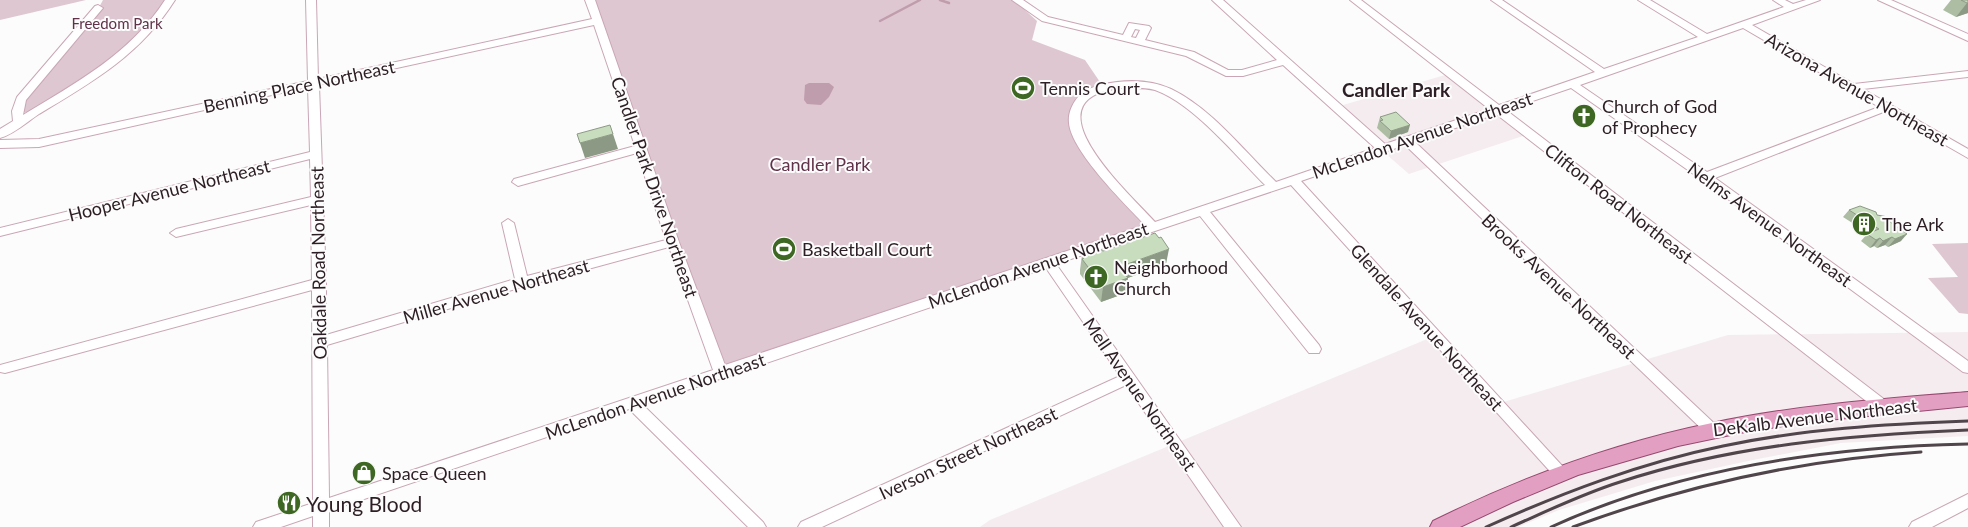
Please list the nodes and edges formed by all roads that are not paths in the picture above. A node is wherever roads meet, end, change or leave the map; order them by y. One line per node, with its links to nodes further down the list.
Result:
1 (170, 0): 28 (street)
2 (311, 0): 23 (street, Oakdale Road Northeast)
3 (590, 0): 14 (street, Candler Park Drive Northeast)
4 (1017, 0): 16 (street)
5 (1217, 0): 20 (street)
6 (1355, 0): 27 (street, Clifton Road Northeast)
7 (1496, 0): 21 (street)
8 (1643, 0): 17 (street)
9 (1778, 0): 13 (street)
10 (1815, 0): 13 (street, McLendon Avenue Northeast)
11 (1883, 0): 18 (street)
12 (98, 8): 28 (street)
13 (1792, 8): 15 (street, McLendon Avenue Northeast)
14 (598, 21): 23 (street, Benning Place Northeast); 32 (street, Candler Park Drive Northeast)
15 (1745, 25): 17 (street, McLendon Avenue Northeast); 25 (street, Arizona Avenue Northeast)
16 (1126, 38): 19 (street); 19 (street)
17 (1707, 38): 21 (street, McLendon Avenue Northeast)
18 (1968, 38)
19 (1139, 41): 20 (street)
20 (1284, 61): 33 (street)
21 (1603, 73): 24 (street, McLendon Avenue Northeast)
22 (1968, 74): 25 (street)
23 (313, 83): 31 (street, Benning Place Northeast); 34 (street, Oakdale Road Northeast)
24 (1572, 83): 27 (street, McLendon Avenue Northeast); 36 (street, Nelms Avenue Northeast)
25 (1852, 87): 26 (street, Arizona Avenue Northeast)
26 (1888, 107): 35 (street, Arizona Avenue Northeast); 36 (street)
27 (1496, 109): 30 (street, McLendon Avenue Northeast); 58 (street, Clifton Road Northeast)
28 (19, 121): 29 (street)
29 (0, 134)
30 (1406, 141): 33 (street, McLendon Avenue Northeast); 59 (street, Brooks Avenue Northeast)
31 (0, 144)
32 (641, 148): 38 (street); 46 (street, Candler Park Drive Northeast)
33 (1382, 149): 37 (street, McLendon Avenue Northeast)
34 (315, 154): 40 (street, Oakdale Road Northeast); 44 (street, Hooper Avenue Northeast)
35 (1968, 154)
36 (1706, 177): 53 (street, Nelms Avenue Northeast)
37 (1294, 180): 39 (street, McLendon Avenue Northeast); 60 (street, Glendale Avenue Northeast)
38 (518, 182)
39 (1273, 186): 41 (street, McLendon Avenue Northeast); 43 (street)
40 (315, 200): 45 (street); 49 (street, Oakdale Road Northeast)
41 (1202, 210): 43 (street, McLendon Avenue Northeast); 51 (street)
42 (508, 223): 48 (street)
43 (1152, 226): 47 (street, McLendon Avenue Northeast)
44 (0, 232)
45 (176, 233)
46 (673, 242): 48 (street, Miller Avenue Northeast); 54 (street, Candler Park Drive Northeast)
47 (1048, 262): 54 (street, McLendon Avenue Northeast); 55 (street, Mell Avenue Northeast)
48 (522, 282): 50 (street, Miller Avenue Northeast)
49 (320, 283): 50 (street, Oakdale Road Northeast); 52 (street)
50 (320, 342): 62 (street, Oakdale Road Northeast)
51 (1314, 349)
52 (5, 368)
53 (1968, 368)
54 (721, 374): 57 (street, McLendon Avenue Northeast)
55 (1129, 378): 66 (street, Iverson Street Northeast); 67 (street, Mell Avenue Northeast)
56 (1968, 399): 58 (main road, DeKalb Avenue Northeast)
57 (632, 403): 62 (street, McLendon Avenue Northeast); 65 (street)
58 (1884, 407): 59 (main road, DeKalb Avenue Northeast)
59 (1712, 430): 60 (main road, DeKalb Avenue Northeast)
60 (1561, 474): 68 (main road, DeKalb Avenue Northeast)
61 (1968, 501): 69 (street)
62 (322, 508): 63 (street, McLendon Avenue Northeast); 64 (street, Oakdale Road Northeast)
63 (261, 527)
64 (321, 527)
65 (758, 527)
66 (806, 527)
67 (1233, 527)
68 (1440, 527)
69 (1917, 527)

